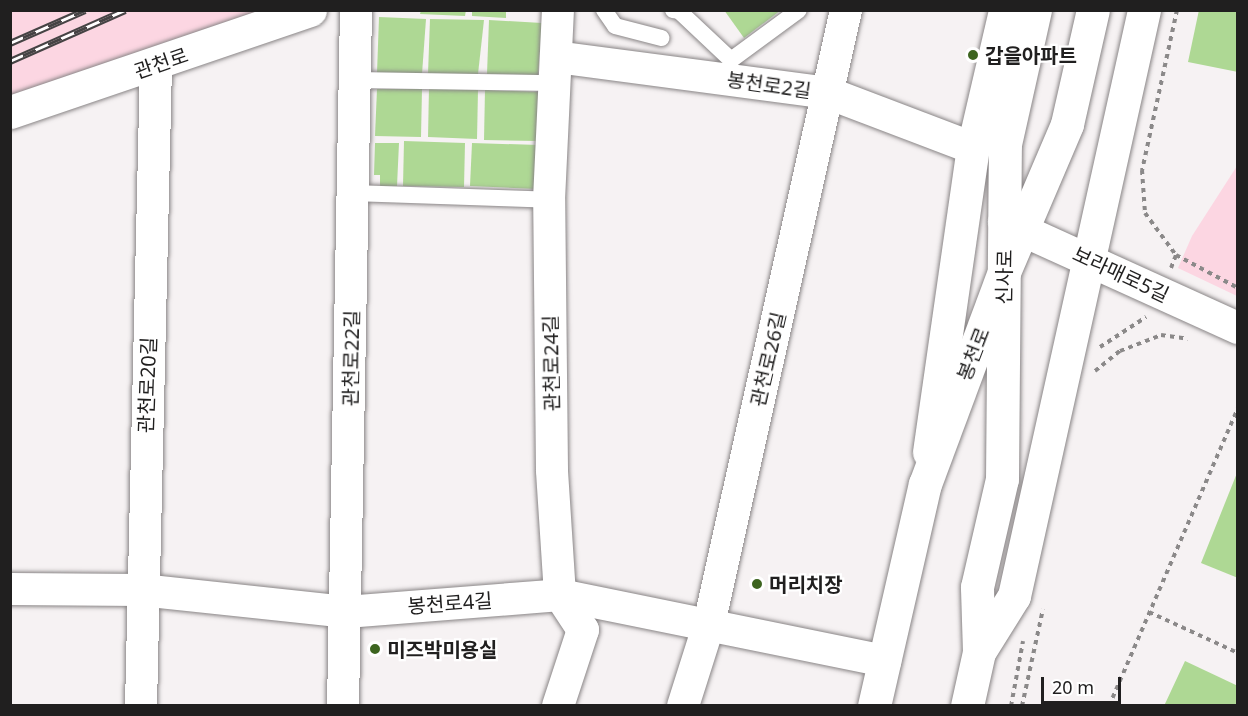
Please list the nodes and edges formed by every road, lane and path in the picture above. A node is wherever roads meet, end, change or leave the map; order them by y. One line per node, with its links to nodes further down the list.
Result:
1 (310, 10): 14 (main road, 관천로)
2 (356, 10): 16 (street, 관천로22길)
3 (558, 10): 15 (street, 관천로24길)
4 (604, 10): 13 (lane)
5 (673, 10): 6 (lane)
6 (798, 10)
7 (846, 10): 17 (street, 관천로26길)
8 (1005, 10): 19 (main road)
9 (1035, 10): 22 (main road, 신사로)
10 (1093, 10): 22 (main road, 봉천로)
11 (1144, 10): 23 (main road)
12 (1178, 10): 25 (path)
13 (662, 38)
14 (156, 65): 18 (main road, 관천로); 32 (street, 관천로20길)
15 (555, 70): 16 (lane); 17 (street, 봉천로2길); 21 (street, 관천로24길)
16 (355, 80): 20 (street, 관천로22길)
17 (828, 93): 19 (street, 봉천로2길); 37 (street, 관천로26길)
18 (10, 112)
19 (973, 148): 30 (main road)
20 (353, 193): 21 (lane); 35 (street, 관천로22길)
21 (549, 200): 33 (street, 관천로24길)
22 (1014, 226): 23 (street, 보라매로5길); 24 (main road, 봉천로)
23 (1091, 261): 26 (street, 보라매로5길); 38 (main road)
24 (1004, 272): 30 (main road, 봉천로); 38 (main road, 신사로)
25 (1238, 288)
26 (1238, 328)
27 (1195, 340): 28 (path)
28 (1092, 374)
29 (1238, 408): 36 (path)
30 (925, 484): 40 (main road, 봉천로)
31 (10, 589): 32 (street, 봉천로4길)
32 (141, 590): 35 (street, 봉천로4길); 41 (street, 관천로20길)
33 (560, 595): 35 (street, 봉천로4길); 37 (street, 봉천로4길); 43 (street, 관천로24길)
34 (1044, 603): 47 (path)
35 (346, 612): 42 (street, 관천로22길)
36 (1149, 612): 39 (path); 48 (path)
37 (709, 624): 40 (street, 봉천로4길); 44 (street, 관천로26길)
38 (979, 652): 46 (main road)
39 (1238, 653)
40 (885, 662): 45 (main road, 봉천로)
41 (141, 705)
42 (343, 705)
43 (558, 705)
44 (683, 705)
45 (874, 705)
46 (967, 705)
47 (1022, 705)
48 (1109, 705)

